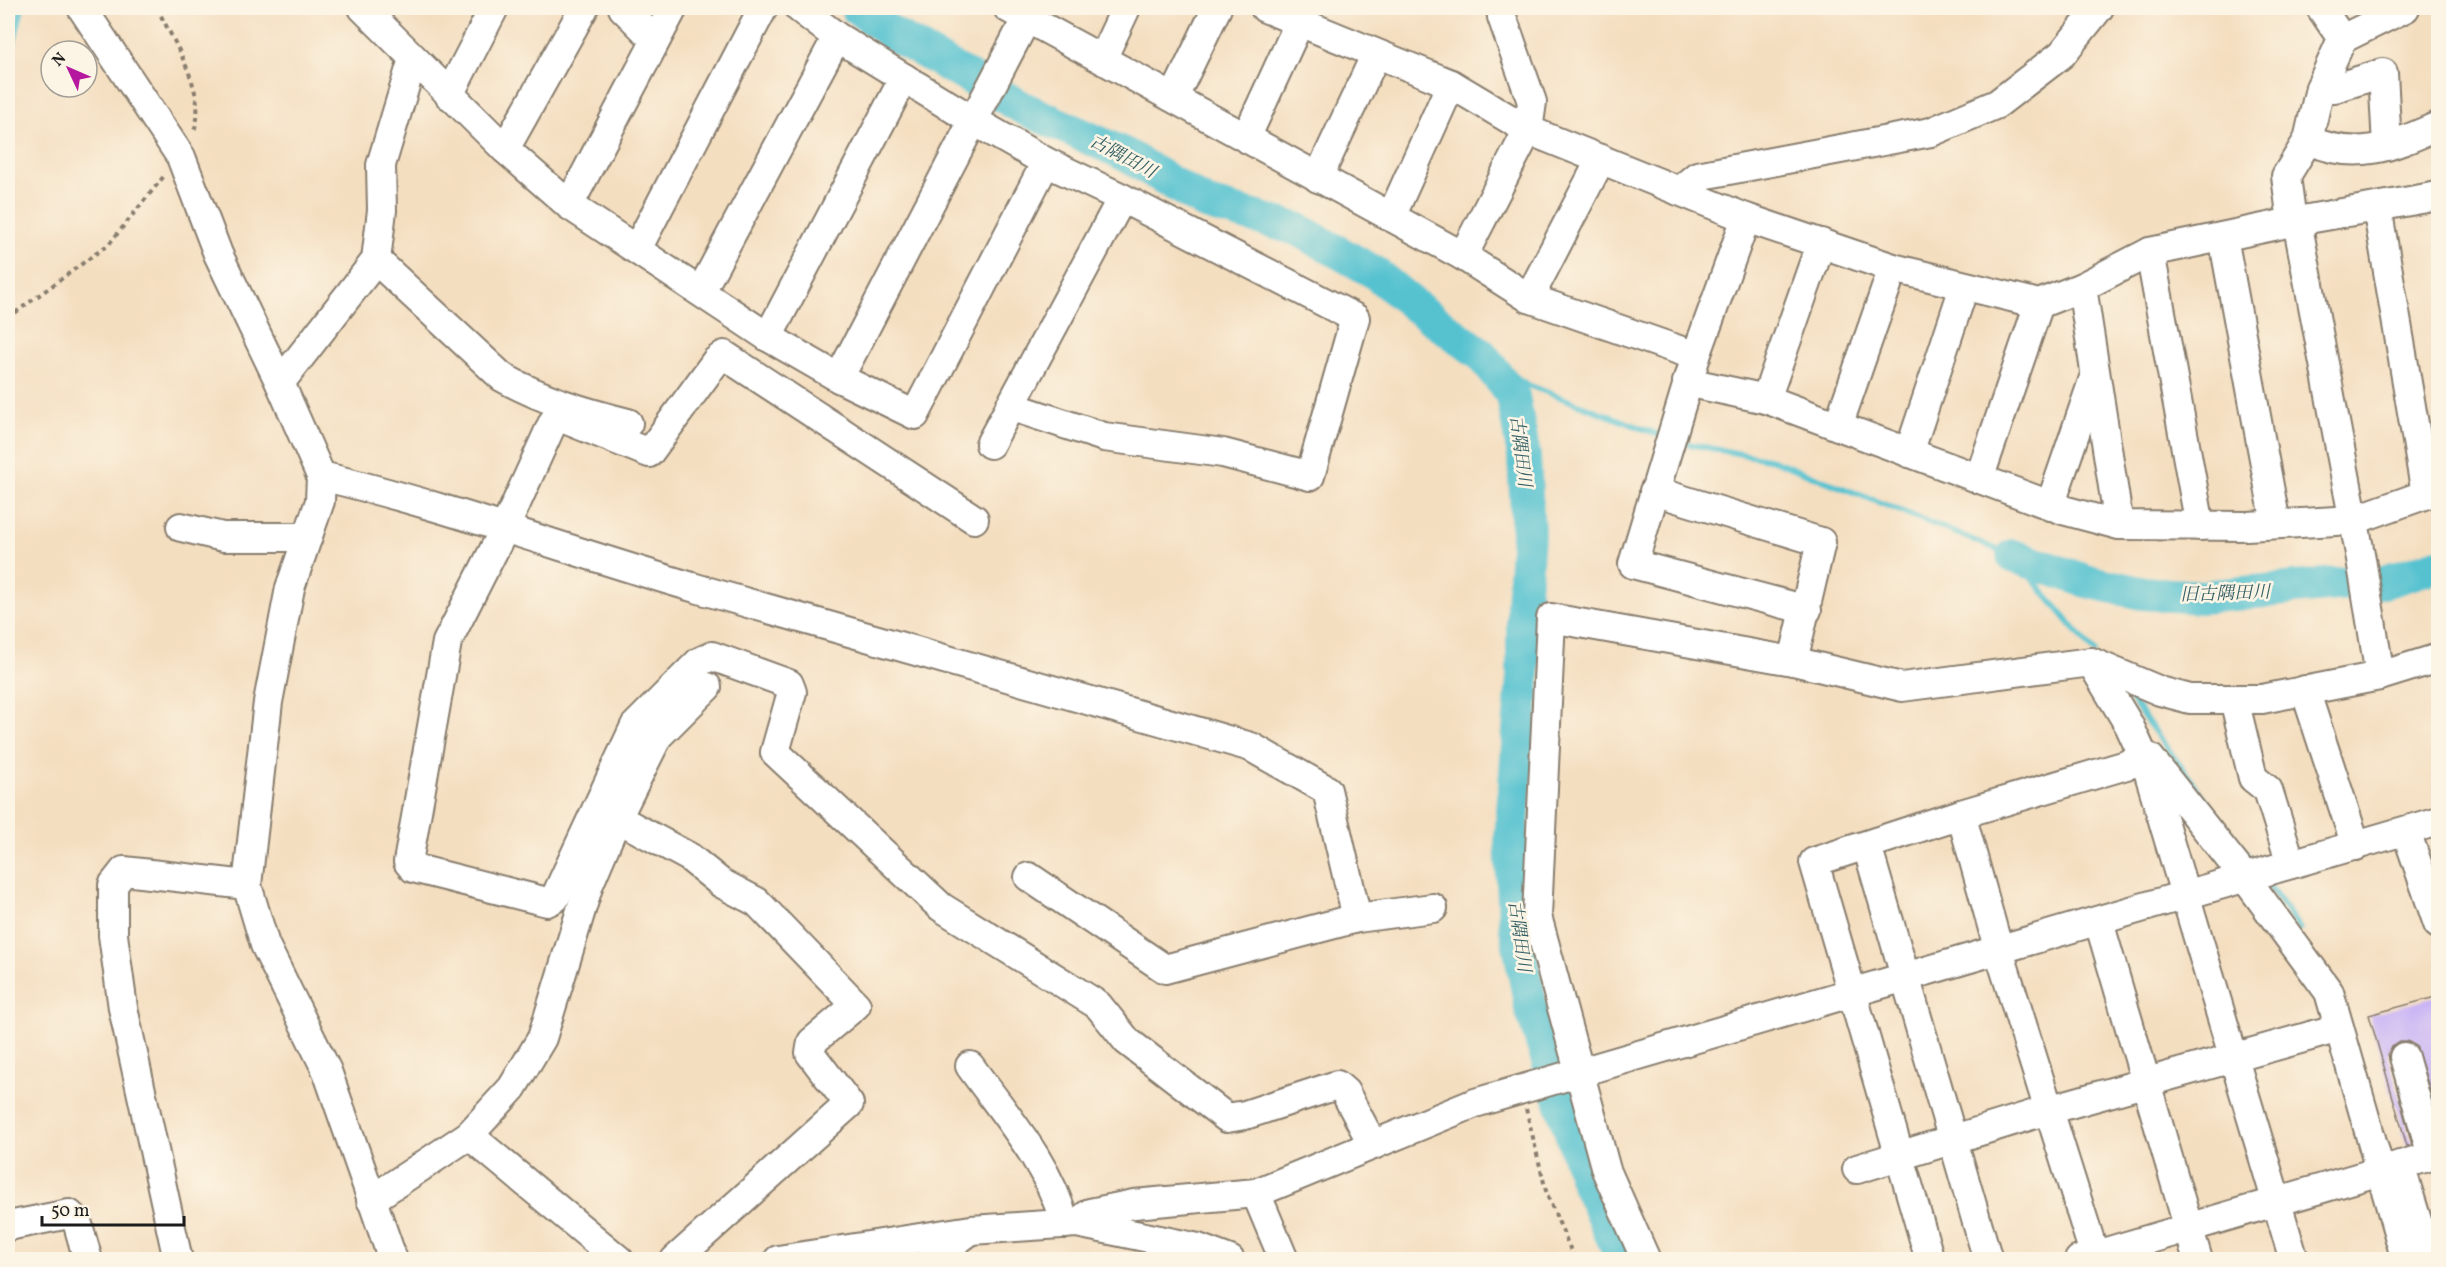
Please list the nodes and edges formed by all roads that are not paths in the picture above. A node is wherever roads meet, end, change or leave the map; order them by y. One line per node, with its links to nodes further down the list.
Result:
1 (81, 8): 63 (street)
2 (363, 8): 23 (street)
3 (494, 8): 27 (street)
4 (584, 8): 35 (street)
5 (623, 8): 20 (street)
6 (673, 8): 20 (street)
7 (763, 8): 49 (street)
8 (799, 8): 18 (street)
9 (1126, 8): 22 (street)
10 (1217, 8): 28 (street)
11 (1265, 8): 17 (street)
12 (1501, 8): 31 (street)
13 (2099, 8): 39 (street)
14 (2321, 8): 19 (street)
15 (2405, 8): 19 (street)
16 (1022, 11): 22 (street); 29 (street)
17 (1299, 23): 21 (street); 32 (street)
18 (837, 38): 24 (street); 56 (street)
19 (2342, 39): 26 (street)
20 (656, 40): 42 (street)
21 (1376, 54): 25 (street); 38 (street)
22 (1103, 57): 28 (street)
23 (413, 59): 27 (street); 52 (street)
24 (904, 78): 29 (street); 59 (street)
25 (1451, 84): 31 (street); 44 (street)
26 (2320, 88): 33 (street); 34 (street)
27 (449, 95): 35 (street)
28 (1174, 97): 32 (street)
29 (976, 116): 37 (street); 62 (street)
30 (2439, 126): 34 (street)
31 (1528, 129): 36 (street); 51 (street)
32 (1246, 138): 38 (street)
33 (2308, 140): 34 (street); 46 (street)
34 (2387, 146)
35 (505, 149): 42 (street)
36 (1601, 159): 39 (street); 57 (street)
37 (1046, 162): 41 (street); 62 (street)
38 (1318, 178): 44 (street)
39 (1679, 191): 45 (street)
40 (2439, 196): 43 (street)
41 (1122, 198): 65 (street); 65 (street)
42 (569, 205): 49 (street)
43 (2377, 207): 46 (street); 73 (street)
44 (1391, 217): 51 (street)
45 (1746, 218): 48 (street); 60 (street)
46 (2294, 221): 47 (street); 76 (street)
47 (2223, 237): 50 (street); 77 (street)
48 (1821, 243): 53 (street); 64 (street)
49 (637, 249): 56 (street)
50 (2150, 252): 55 (street); 79 (street)
51 (1463, 256): 57 (street)
52 (376, 260): 63 (street); 66 (street)
53 (1893, 268): 54 (street); 67 (street)
54 (1965, 287): 58 (street); 69 (street)
55 (2082, 287): 58 (street); 61 (street)
56 (701, 291): 59 (street)
57 (1529, 298): 60 (street)
58 (2038, 304): 71 (street)
59 (768, 337): 62 (street)
60 (1692, 369): 64 (street); 72 (street)
61 (2096, 371): 74 (street); 78 (street)
62 (839, 378)
63 (280, 383): 70 (street)
64 (1766, 399): 67 (street)
65 (1010, 405): 68 (street)
66 (628, 423)
67 (1838, 426): 69 (street)
68 (990, 444)
69 (1909, 453): 71 (street)
70 (321, 477): 81 (street); 82 (street)
71 (1979, 479): 74 (street)
72 (1654, 491): 83 (street); 83 (street)
73 (2432, 492): 76 (street)
74 (2050, 506): 78 (street)
75 (974, 519): 81 (street)
76 (2354, 520): 77 (street); 87 (street)
77 (2277, 524): 79 (street)
78 (2119, 525): 79 (street)
79 (2199, 526)
80 (180, 527): 82 (street)
81 (504, 530): 104 (street); 119 (street)
82 (308, 537): 101 (street)
83 (1806, 610): 85 (street)
84 (2439, 658): 87 (street)
85 (1793, 661): 86 (street); 114 (street)
86 (2091, 662): 90 (street); 91 (street)
87 (2380, 675): 89 (street)
88 (707, 687): 93 (street)
89 (2305, 690): 90 (street); 97 (street)
90 (2234, 699): 98 (street)
91 (2145, 760): 92 (street); 100 (street); 102 (street)
92 (1961, 814): 96 (street); 107 (street)
93 (617, 818): 117 (street); 136 (street)
94 (2439, 821): 95 (street)
95 (2406, 831): 97 (street); 106 (street)
96 (1867, 846): 108 (street); 109 (street)
97 (2356, 846): 98 (street)
98 (2291, 864): 100 (street)
99 (1029, 877): 104 (street)
100 (2246, 879): 102 (street); 110 (street)
101 (247, 885): 125 (street); 133 (street)
102 (2188, 896): 105 (street); 111 (street)
103 (1433, 908): 104 (street)
104 (1357, 918)
105 (2098, 922): 107 (street); 115 (street)
106 (2439, 924)
107 (1999, 951): 108 (street); 116 (street)
108 (1906, 977): 109 (street); 118 (street)
109 (1852, 994): 114 (street); 121 (street)
110 (2339, 1028): 111 (street); 122 (street)
111 (2235, 1057): 115 (street); 126 (street)
112 (2404, 1057): 120 (street)
113 (970, 1066): 127 (street)
114 (1580, 1073): 119 (street); 141 (street)
115 (2144, 1083): 116 (street); 129 (street)
116 (2048, 1110): 118 (street); 131 (street)
117 (469, 1135): 125 (street); 135 (street)
118 (1953, 1140): 121 (street); 143 (street)
119 (1373, 1145): 124 (street)
120 (2435, 1155): 122 (street)
121 (1898, 1157): 123 (street); 142 (street)
122 (2390, 1167): 126 (street); 146 (street); 147 (street)
123 (1857, 1169)
124 (1256, 1193): 127 (street); 140 (street)
125 (370, 1200): 134 (street)
126 (2276, 1202): 129 (street); 145 (street)
127 (1071, 1223): 130 (street); 139 (street)
128 (8, 1226): 132 (street)
129 (2188, 1227): 131 (street); 144 (street)
130 (971, 1230): 137 (street); 138 (street)
131 (2090, 1258)
132 (88, 1260)
133 (178, 1260)
134 (393, 1260)
135 (619, 1260)
136 (675, 1260)
137 (778, 1260)
138 (930, 1260)
139 (1230, 1260)
140 (1284, 1260)
141 (1646, 1260)
142 (1930, 1260)
143 (1988, 1260)
144 (2198, 1260)
145 (2294, 1260)
146 (2406, 1260)
147 (2429, 1260)

